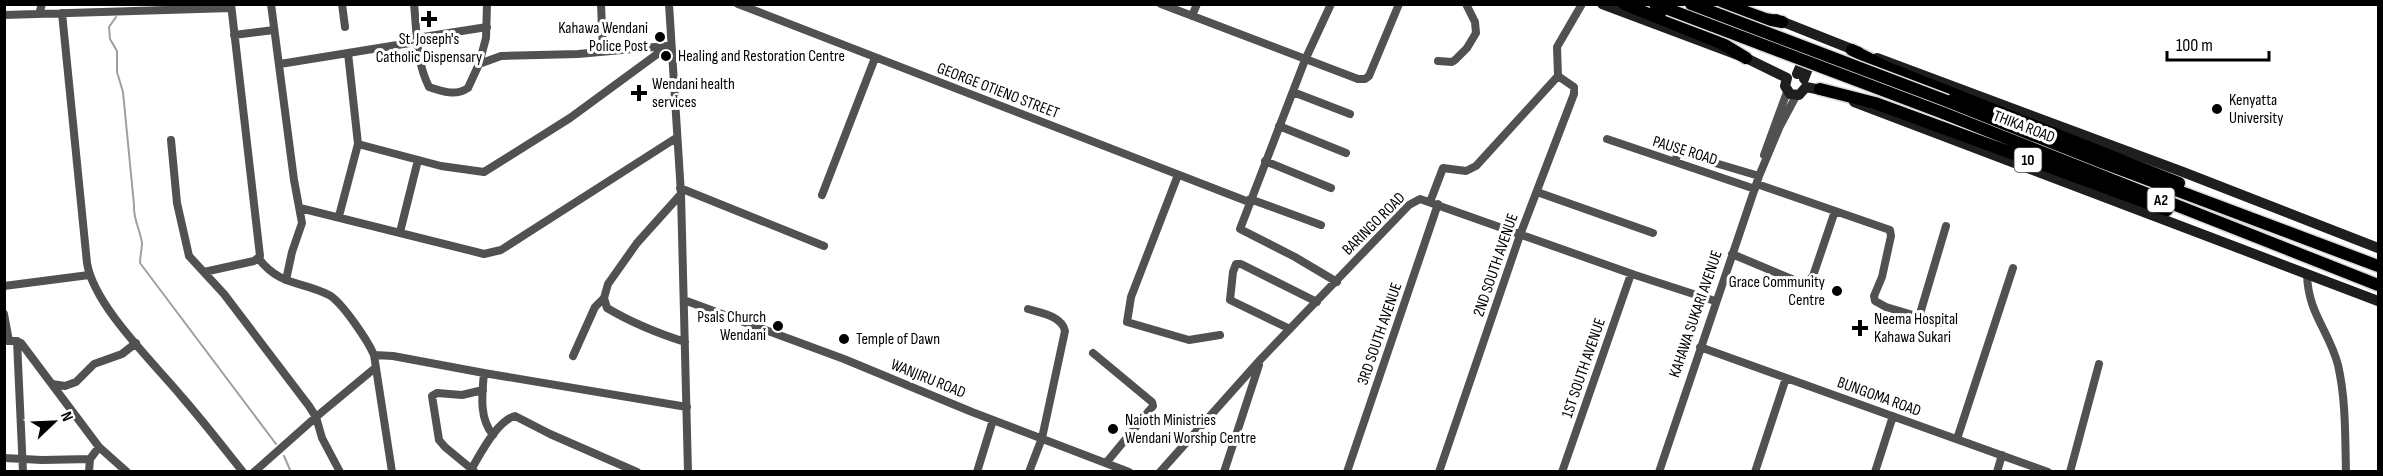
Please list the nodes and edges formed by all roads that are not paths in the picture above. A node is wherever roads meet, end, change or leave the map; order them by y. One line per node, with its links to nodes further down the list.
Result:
1 (42, 4): 22 (street)
2 (271, 4): 29 (street)
3 (342, 4): 27 (street)
4 (414, 4): 32 (street)
5 (487, 4): 28 (street)
6 (600, 4): 35 (street)
7 (669, 4): 33 (street)
8 (738, 4): 37 (street, GEORGE OTIENO STREET)
9 (1161, 4): 25 (street)
10 (1197, 4): 25 (street)
11 (1331, 4): 39 (street)
12 (1399, 4): 39 (street)
13 (1466, 4): 40 (street)
14 (1582, 4): 43 (street)
15 (1602, 4): 38 (main road)
16 (1624, 4): 38 (highway)
17 (1655, 4): 72 (highway, THIKA ROAD / A2, bridge)
18 (1690, 4): 69 (highway, THIKA ROAD / A2, bridge)
19 (1724, 4): 26 (highway)
20 (1743, 4): 26 (main road, THIKA ROAD)
21 (231, 6): 23 (street); 30 (street)
22 (39, 14): 23 (street); 24 (street)
23 (62, 14): 85 (street)
24 (4, 15)
25 (1192, 16): 39 (street)
26 (1782, 22): 31 (main road, THIKA ROAD)
27 (345, 27)
28 (487, 27): 32 (street); 42 (street)
29 (274, 30): 30 (street); 41 (street)
30 (234, 35): 79 (street)
31 (1816, 37): 34 (main road, THIKA ROAD); 44 (main road)
32 (416, 40): 36 (street); 42 (street)
33 (668, 46): 35 (street); 50 (street); 55 (street)
34 (1852, 50): 69 (highway); 77 (main road, THIKA ROAD)
35 (603, 51): 42 (street)
36 (348, 53): 41 (street); 53 (street)
37 (875, 57): 58 (street, GEORGE OTIENO STREET); 63 (street)
38 (1746, 58): 44 (main road)
39 (1305, 60): 46 (street)
40 (1438, 62)
41 (280, 64): 66 (street)
42 (480, 64)
43 (1558, 76): 62 (street, 2ND SOUTH AVENUE); 65 (street, 3RD SOUTH AVENUE)
44 (1799, 80): 45 (main road); 47 (main road); 47 (main road)
45 (1820, 89): 72 (highway, 10); 84 (main road)
46 (1293, 92): 48 (street); 49 (street)
47 (1792, 94): 59 (street, KAHAWA SUKARI AVENUE)
48 (1350, 114)
49 (1279, 126): 54 (street); 56 (street)
50 (676, 138): 61 (street); 73 (street)
51 (1607, 139): 57 (street, PAUSE ROAD)
52 (171, 140): 82 (street)
53 (358, 144): 55 (street); 68 (street)
54 (1346, 153)
55 (418, 160): 73 (street)
56 (1265, 161): 60 (street); 64 (street)
57 (1675, 162): 59 (street, PAUSE ROAD); 59 (street)
58 (1178, 175): 64 (street, GEORGE OTIENO STREET); 102 (street)
59 (1758, 179): 67 (street); 78 (street, KAHAWA SUKARI AVENUE)
60 (1331, 188)
61 (681, 191): 76 (street); 92 (street); 93 (street)
62 (1536, 192): 74 (street); 75 (street, 2ND SOUTH AVENUE)
63 (822, 195)
64 (1250, 201): 70 (street, GEORGE OTIENO STREET); 88 (street)
65 (1434, 203): 75 (street); 88 (street, BARINGO ROAD); 145 (street, 3RD SOUTH AVENUE)
66 (300, 208): 68 (street); 87 (street)
67 (1835, 211): 78 (street); 99 (street)
68 (339, 216): 73 (street)
69 (2243, 216): 80 (highway, THIKA ROAD / A2)
70 (1321, 225)
71 (1946, 226): 99 (street)
72 (2237, 231): 89 (highway, THIKA ROAD / A2)
73 (400, 232)
74 (1653, 233)
75 (1520, 235): 83 (street); 146 (street, 2ND SOUTH AVENUE)
76 (824, 246)
77 (2379, 248)
78 (1732, 254): 94 (street, KAHAWA SUKARI AVENUE)
79 (259, 259): 82 (street); 87 (street)
80 (2379, 266)
81 (2013, 268): 123 (street)
82 (204, 272): 119 (street)
83 (1631, 274): 94 (street); 147 (street, 1ST SOUTH AVENUE)
84 (2307, 274): 86 (main road); 91 (street)
85 (90, 275): 90 (street); 105 (street)
86 (2322, 279): 91 (street); 95 (main road)
87 (286, 280): 108 (street)
88 (1337, 282): 96 (street, BARINGO ROAD)
89 (2379, 285)
90 (4, 286)
91 (2308, 294): 154 (street)
92 (604, 298): 104 (street); 109 (street)
93 (684, 300): 104 (street); 120 (street, WANJIRU ROAD)
94 (1715, 301): 106 (street, KAHAWA SUKARI AVENUE)
95 (2379, 301)
96 (1317, 302): 101 (street, BARINGO ROAD); 101 (street)
97 (1028, 309): 122 (street)
98 (4, 314): 103 (street)
99 (1919, 317): 100 (street)
100 (1940, 323)
101 (1290, 329): 110 (street, BARINGO ROAD)
102 (1220, 335)
103 (10, 341): 115 (street); 127 (street)
104 (685, 342): 117 (street)
105 (136, 343): 115 (street); 134 (street)
106 (1700, 347): 114 (street, BUNGOMA ROAD); 148 (street, KAHAWA SUKARI AVENUE)
107 (1093, 352): 129 (street)
108 (374, 355): 112 (street); 113 (street)
109 (573, 356)
110 (1260, 360): 143 (street, BARINGO ROAD); 144 (street)
111 (2098, 364): 153 (street)
112 (375, 368): 119 (street); 137 (street)
113 (484, 374): 116 (street); 117 (street)
114 (1786, 378): 118 (street, BUNGOMA ROAD); 149 (street)
115 (52, 384): 124 (street)
116 (483, 390): 121 (street); 130 (street)
117 (687, 407): 139 (street)
118 (1893, 416): 123 (street, BUNGOMA ROAD); 150 (street)
119 (316, 417): 135 (street); 136 (street)
120 (993, 420): 122 (street, WANJIRU ROAD); 140 (street)
121 (493, 435): 130 (street); 138 (street)
122 (1042, 438): 129 (street, WANJIRU ROAD); 141 (street)
123 (1957, 439): 125 (street, BUNGOMA ROAD)
124 (99, 447): 128 (street); 133 (street)
125 (2002, 455): 151 (street); 152 (street, BUNGOMA ROAD)
126 (4, 458): 127 (street)
127 (22, 459): 128 (street); 131 (street)
128 (90, 459): 132 (street)
129 (1106, 463): 142 (street, WANJIRU ROAD)
130 (474, 470)
131 (23, 471)
132 (89, 471)
133 (127, 471)
134 (243, 471)
135 (254, 471)
136 (340, 471)
137 (392, 471)
138 (637, 471)
139 (688, 471)
140 (977, 471)
141 (1029, 471)
142 (1129, 471)
143 (1160, 471)
144 (1224, 471)
145 (1347, 471)
146 (1439, 471)
147 (1562, 471)
148 (1659, 471)
149 (1755, 471)
150 (1875, 471)
151 (1997, 471)
152 (2048, 471)
153 (2070, 471)
154 (2346, 471)

